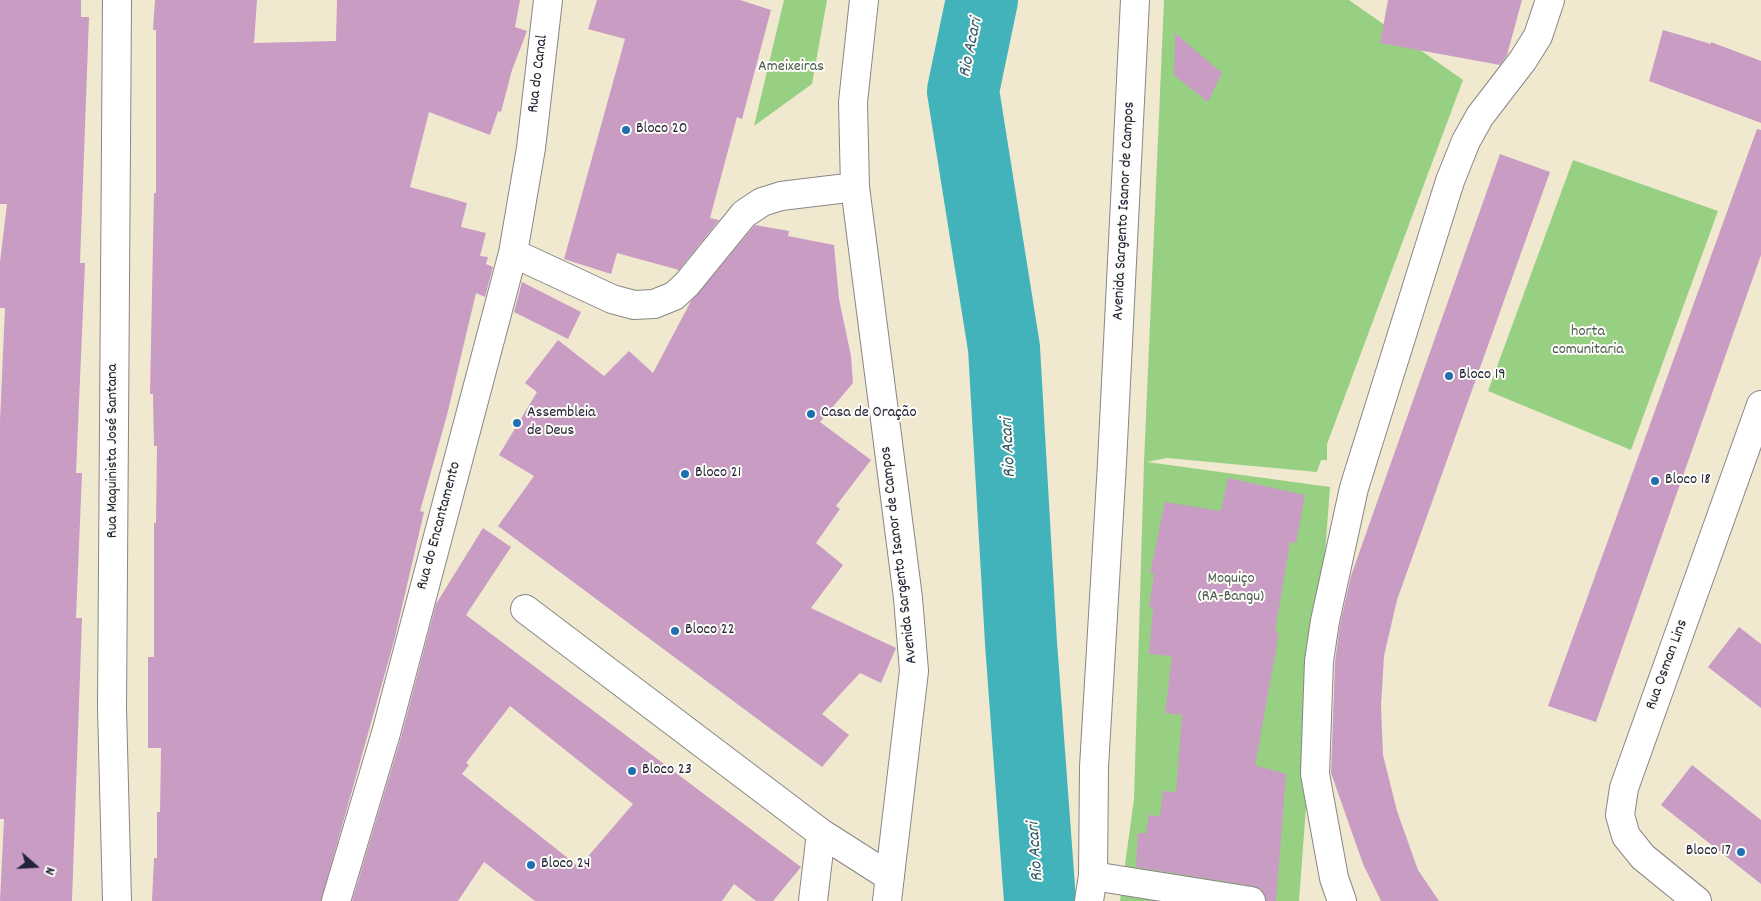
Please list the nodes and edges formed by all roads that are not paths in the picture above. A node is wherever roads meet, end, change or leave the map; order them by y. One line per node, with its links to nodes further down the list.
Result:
1 (117, 0): 14 (street, Rua Maquinista José Santana)
2 (548, 0): 6 (street, Rua do Canal)
3 (864, 0): 7 (street, Avenida Sargento Isanor de Campos)
4 (1135, 0): 13 (street, Avenida Sargento Isanor de Campos)
5 (1550, 0): 18 (street)
6 (531, 148): 8 (street, Rua do Encantamento)
7 (855, 187): 8 (street); 12 (street, Avenida Sargento Isanor de Campos)
8 (513, 253): 15 (street, Rua do Encantamento)
9 (1760, 410): 19 (street, Rua Osman Lins)
10 (525, 609): 11 (street)
11 (821, 833): 12 (street); 16 (street)
12 (888, 889)
13 (1091, 889): 17 (street)
14 (117, 901)
15 (336, 901)
16 (813, 901)
17 (1251, 901)
18 (1342, 901)
19 (1697, 901)

